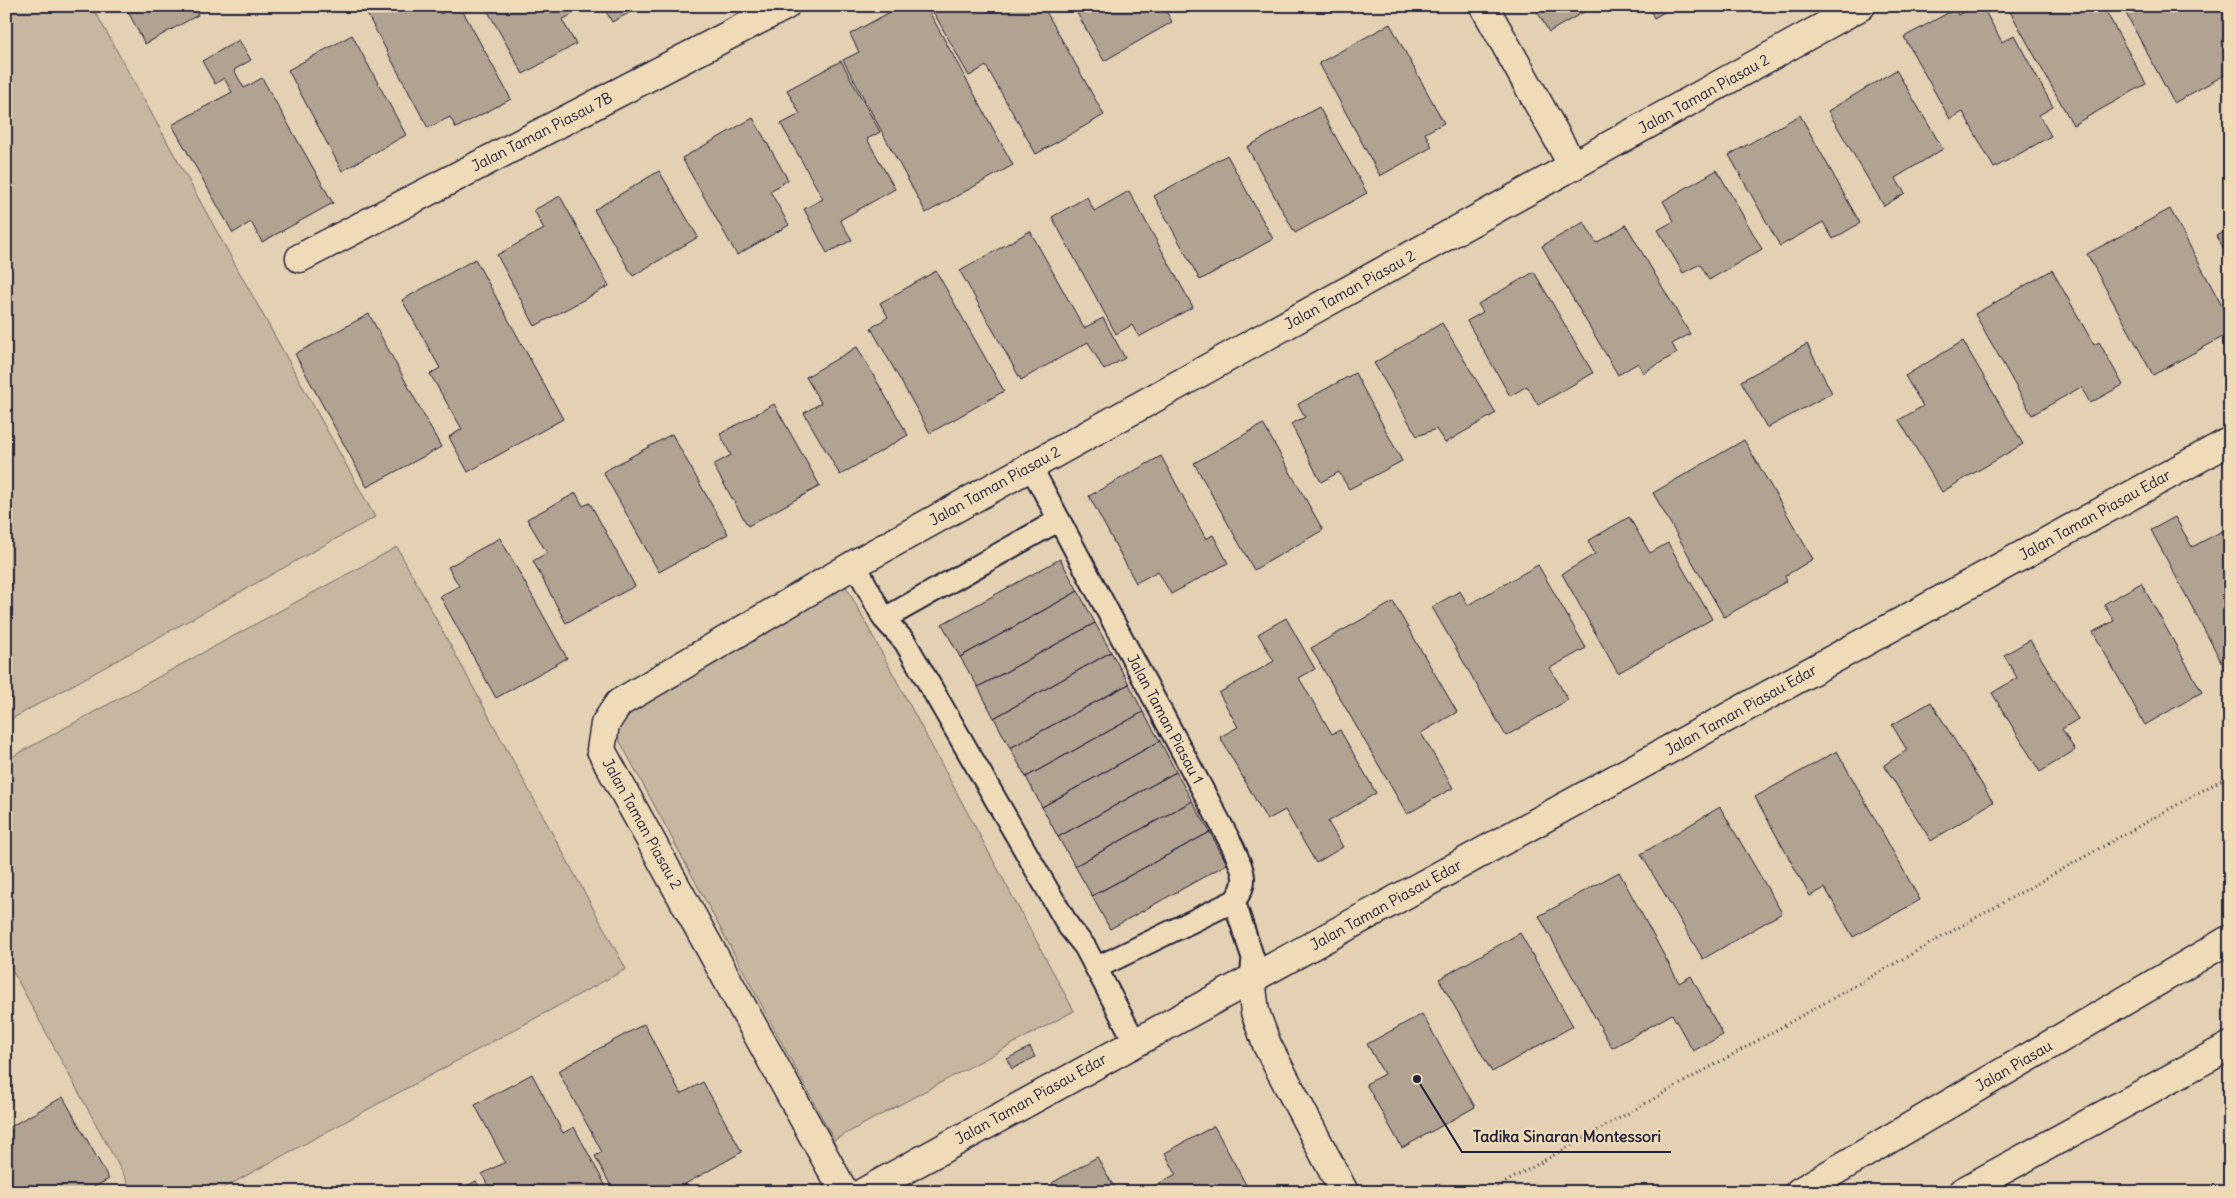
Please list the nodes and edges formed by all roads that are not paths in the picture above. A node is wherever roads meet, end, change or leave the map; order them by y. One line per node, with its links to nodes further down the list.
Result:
1 (785, 6): 5 (street, Jalan Taman Piasau 7B)
2 (1484, 6): 4 (street)
3 (1861, 6): 4 (street, Jalan Taman Piasau 2)
4 (1573, 166): 7 (street, Jalan Taman Piasau 2)
5 (300, 258)
6 (2230, 441): 14 (street, Jalan Taman Piasau Edar)
7 (1031, 467): 8 (lane, Jalan Taman Piasau 1); 9 (street, Jalan Taman Piasau 2)
8 (1059, 520): 10 (lane); 11 (lane, Jalan Taman Piasau 1)
9 (855, 564): 10 (lane); 17 (street, Jalan Taman Piasau 2)
10 (884, 618): 13 (lane)
11 (1234, 901): 13 (lane); 14 (lane)
12 (2230, 939): 20 (street, Jalan Piasau)
13 (1096, 968): 15 (lane)
14 (1251, 979): 15 (street, Jalan Taman Piasau Edar); 19 (street)
15 (1135, 1042): 18 (street, Jalan Taman Piasau Edar)
16 (2230, 1046): 21 (street)
17 (844, 1192)
18 (864, 1192)
19 (1344, 1192)
20 (1799, 1192)
21 (1962, 1192)

